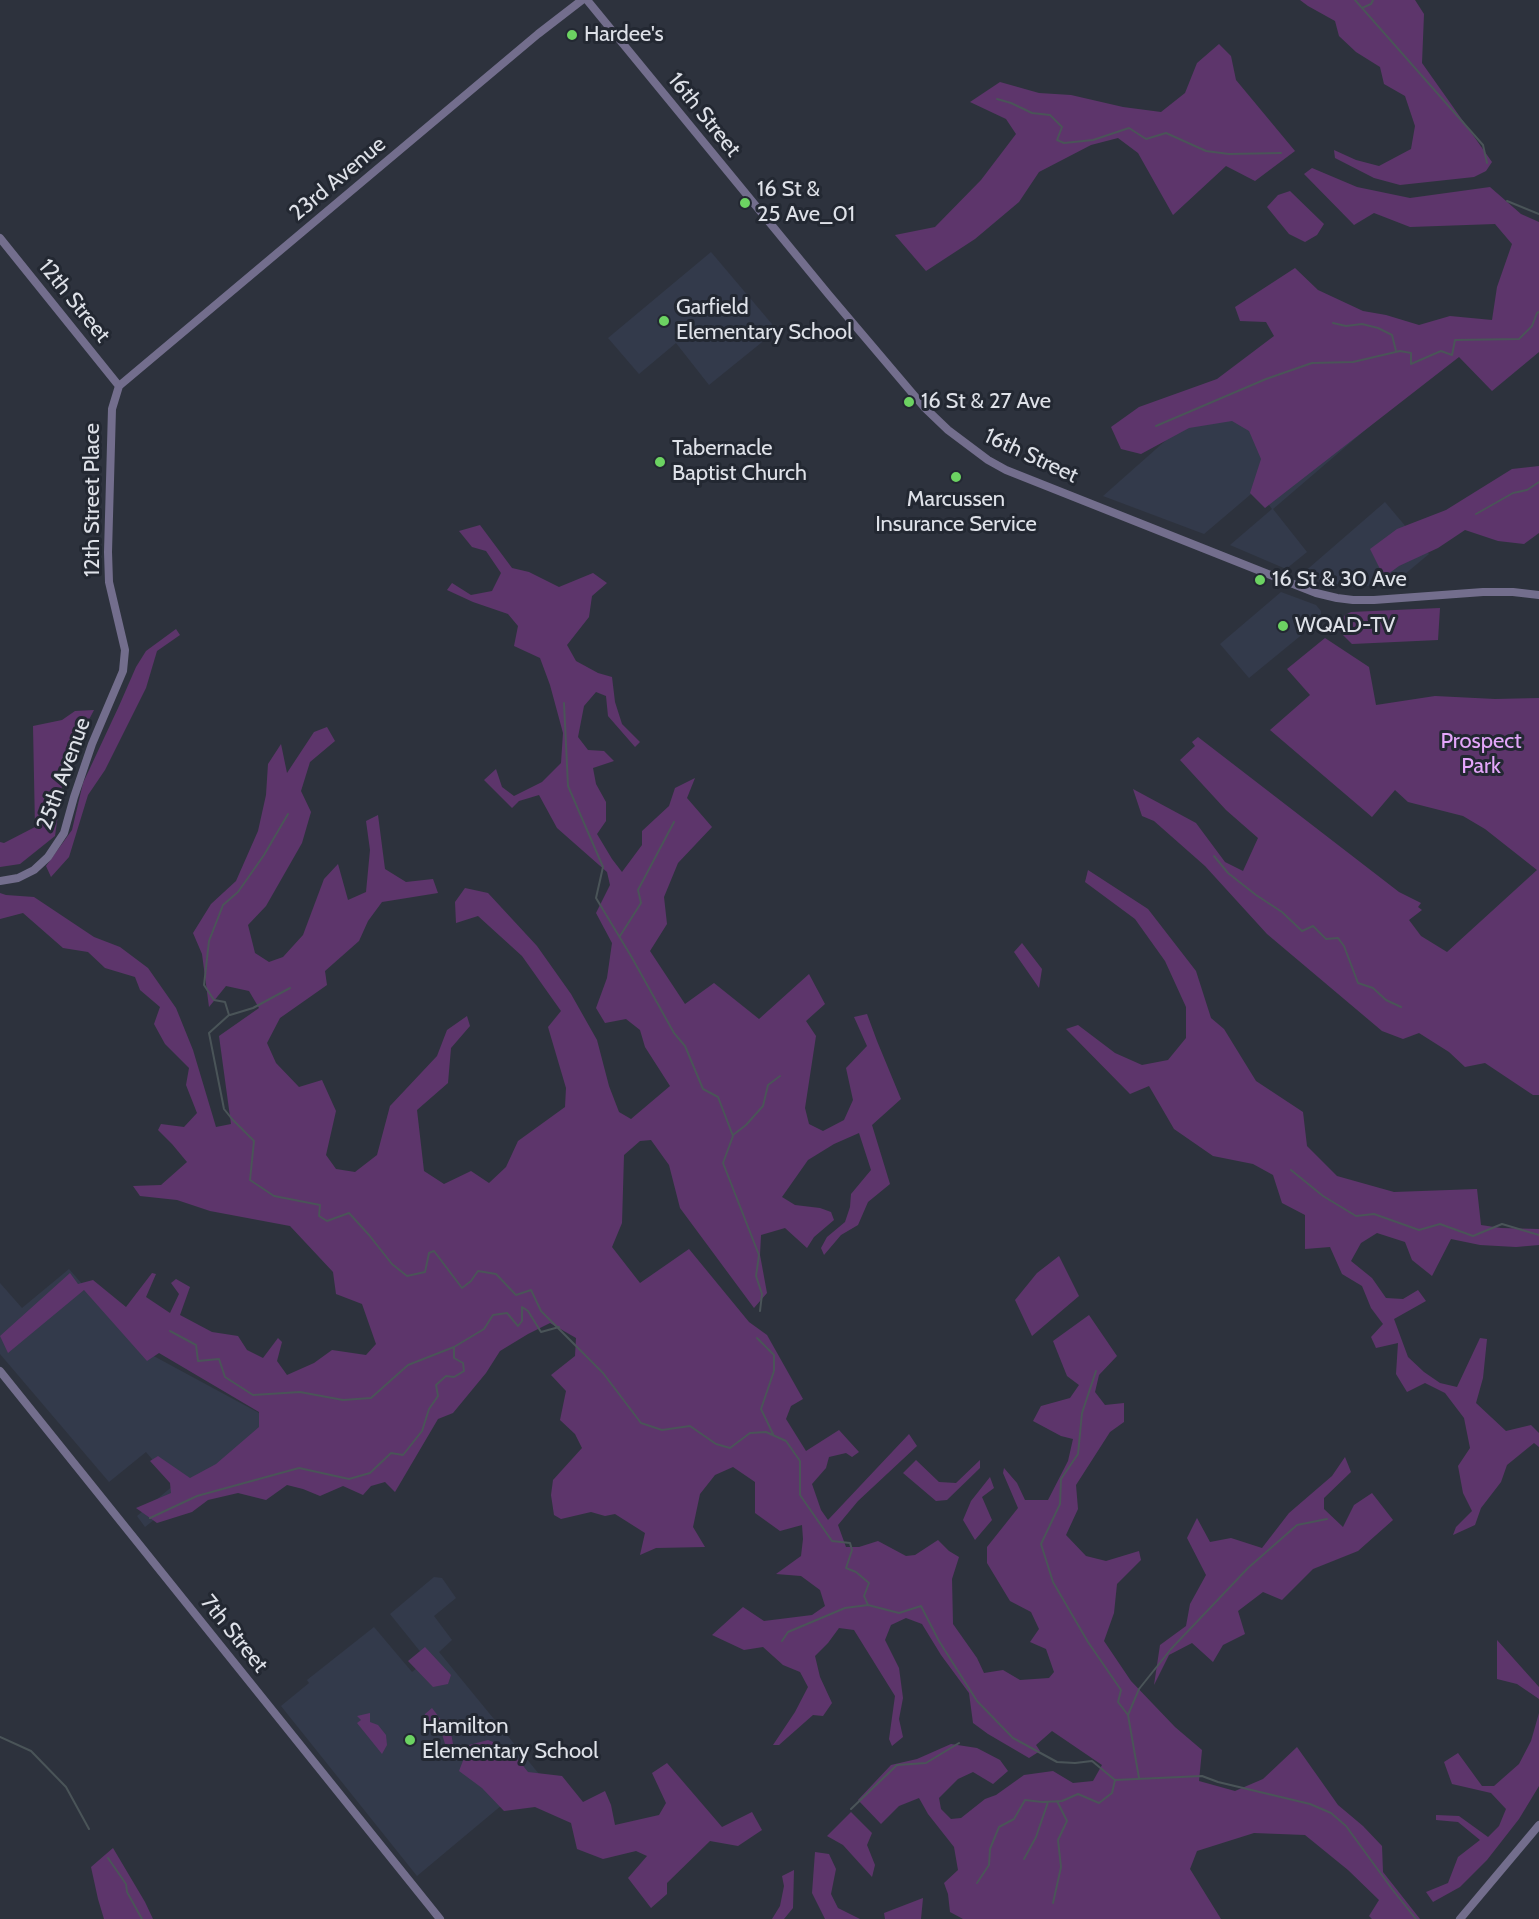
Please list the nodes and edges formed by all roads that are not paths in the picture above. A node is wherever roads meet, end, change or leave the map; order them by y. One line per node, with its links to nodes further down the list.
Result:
1 (582, 0): 4 (street, 23rd Avenue)
2 (587, 0): 5 (street, 16th Street)
3 (0, 238): 4 (street, 12th Street)
4 (119, 386): 6 (street, 12th Street Place)
5 (1539, 595)
6 (125, 650): 7 (street, 25th Avenue)
7 (0, 881)
8 (0, 1371): 10 (street, 7th Street)
9 (1539, 1825): 11 (street)
10 (440, 1919)
11 (1460, 1919)

